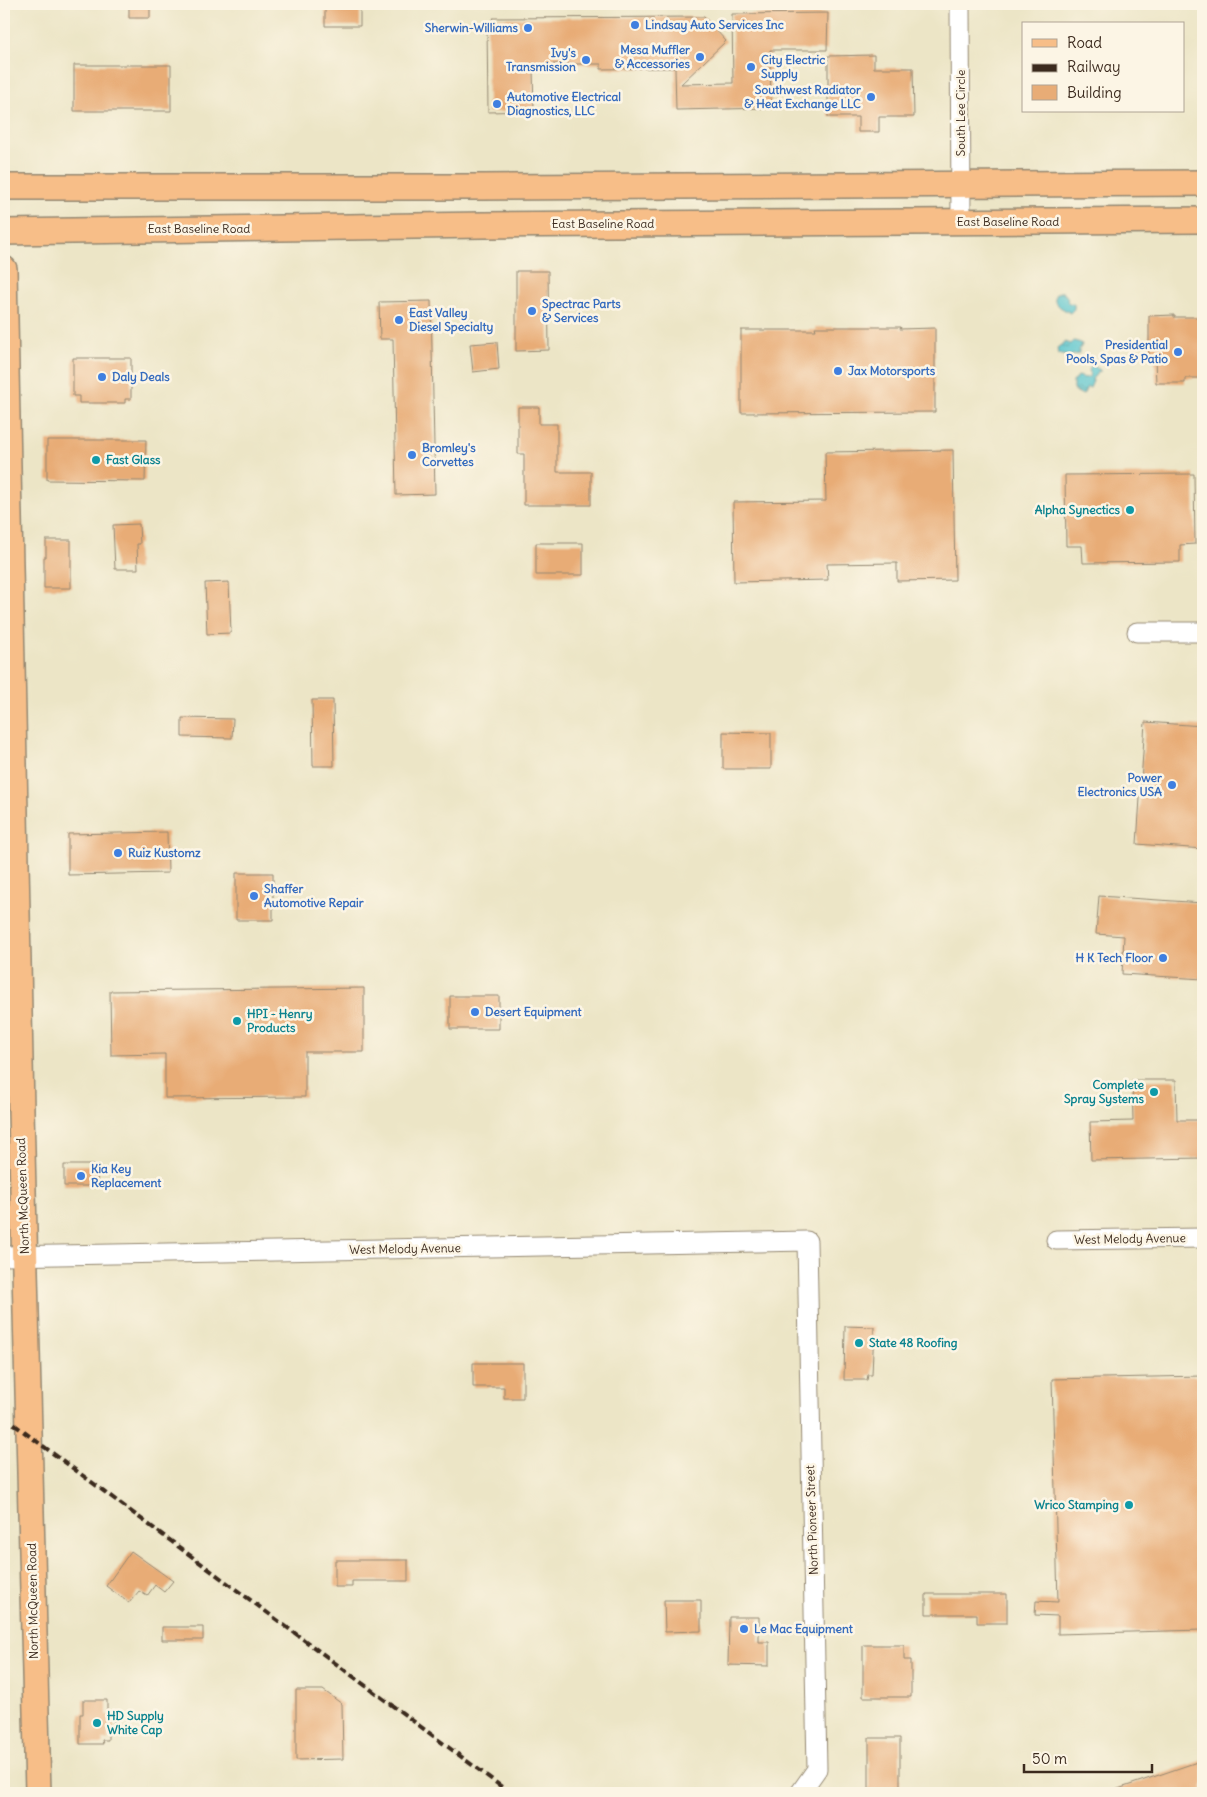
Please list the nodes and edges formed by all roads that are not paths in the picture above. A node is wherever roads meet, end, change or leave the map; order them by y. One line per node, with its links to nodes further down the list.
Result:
1 (960, 4): 3 (street, South Lee Circle)
2 (1203, 183): 3 (main road)
3 (961, 184): 5 (main road); 7 (street, South Lee Circle)
4 (4, 187): 5 (main road)
5 (484, 187): 8 (main road)
6 (1203, 220): 7 (main road, East Baseline Road)
7 (961, 222): 8 (main road, East Baseline Road)
8 (483, 224): 9 (main road, East Baseline Road)
9 (4, 232)
10 (4, 268): 13 (main road, North McQueen Road)
11 (1137, 632): 12 (street)
12 (1203, 632)
13 (8, 666): 17 (main road, North McQueen Road)
14 (1203, 1238): 15 (street, West Melody Avenue)
15 (1056, 1240)
16 (807, 1241): 17 (street, West Melody Avenue); 20 (street, North Pioneer Street)
17 (14, 1256): 19 (main road, North McQueen Road)
18 (31, 1793): 19 (main road)
19 (38, 1793)
20 (800, 1793)

